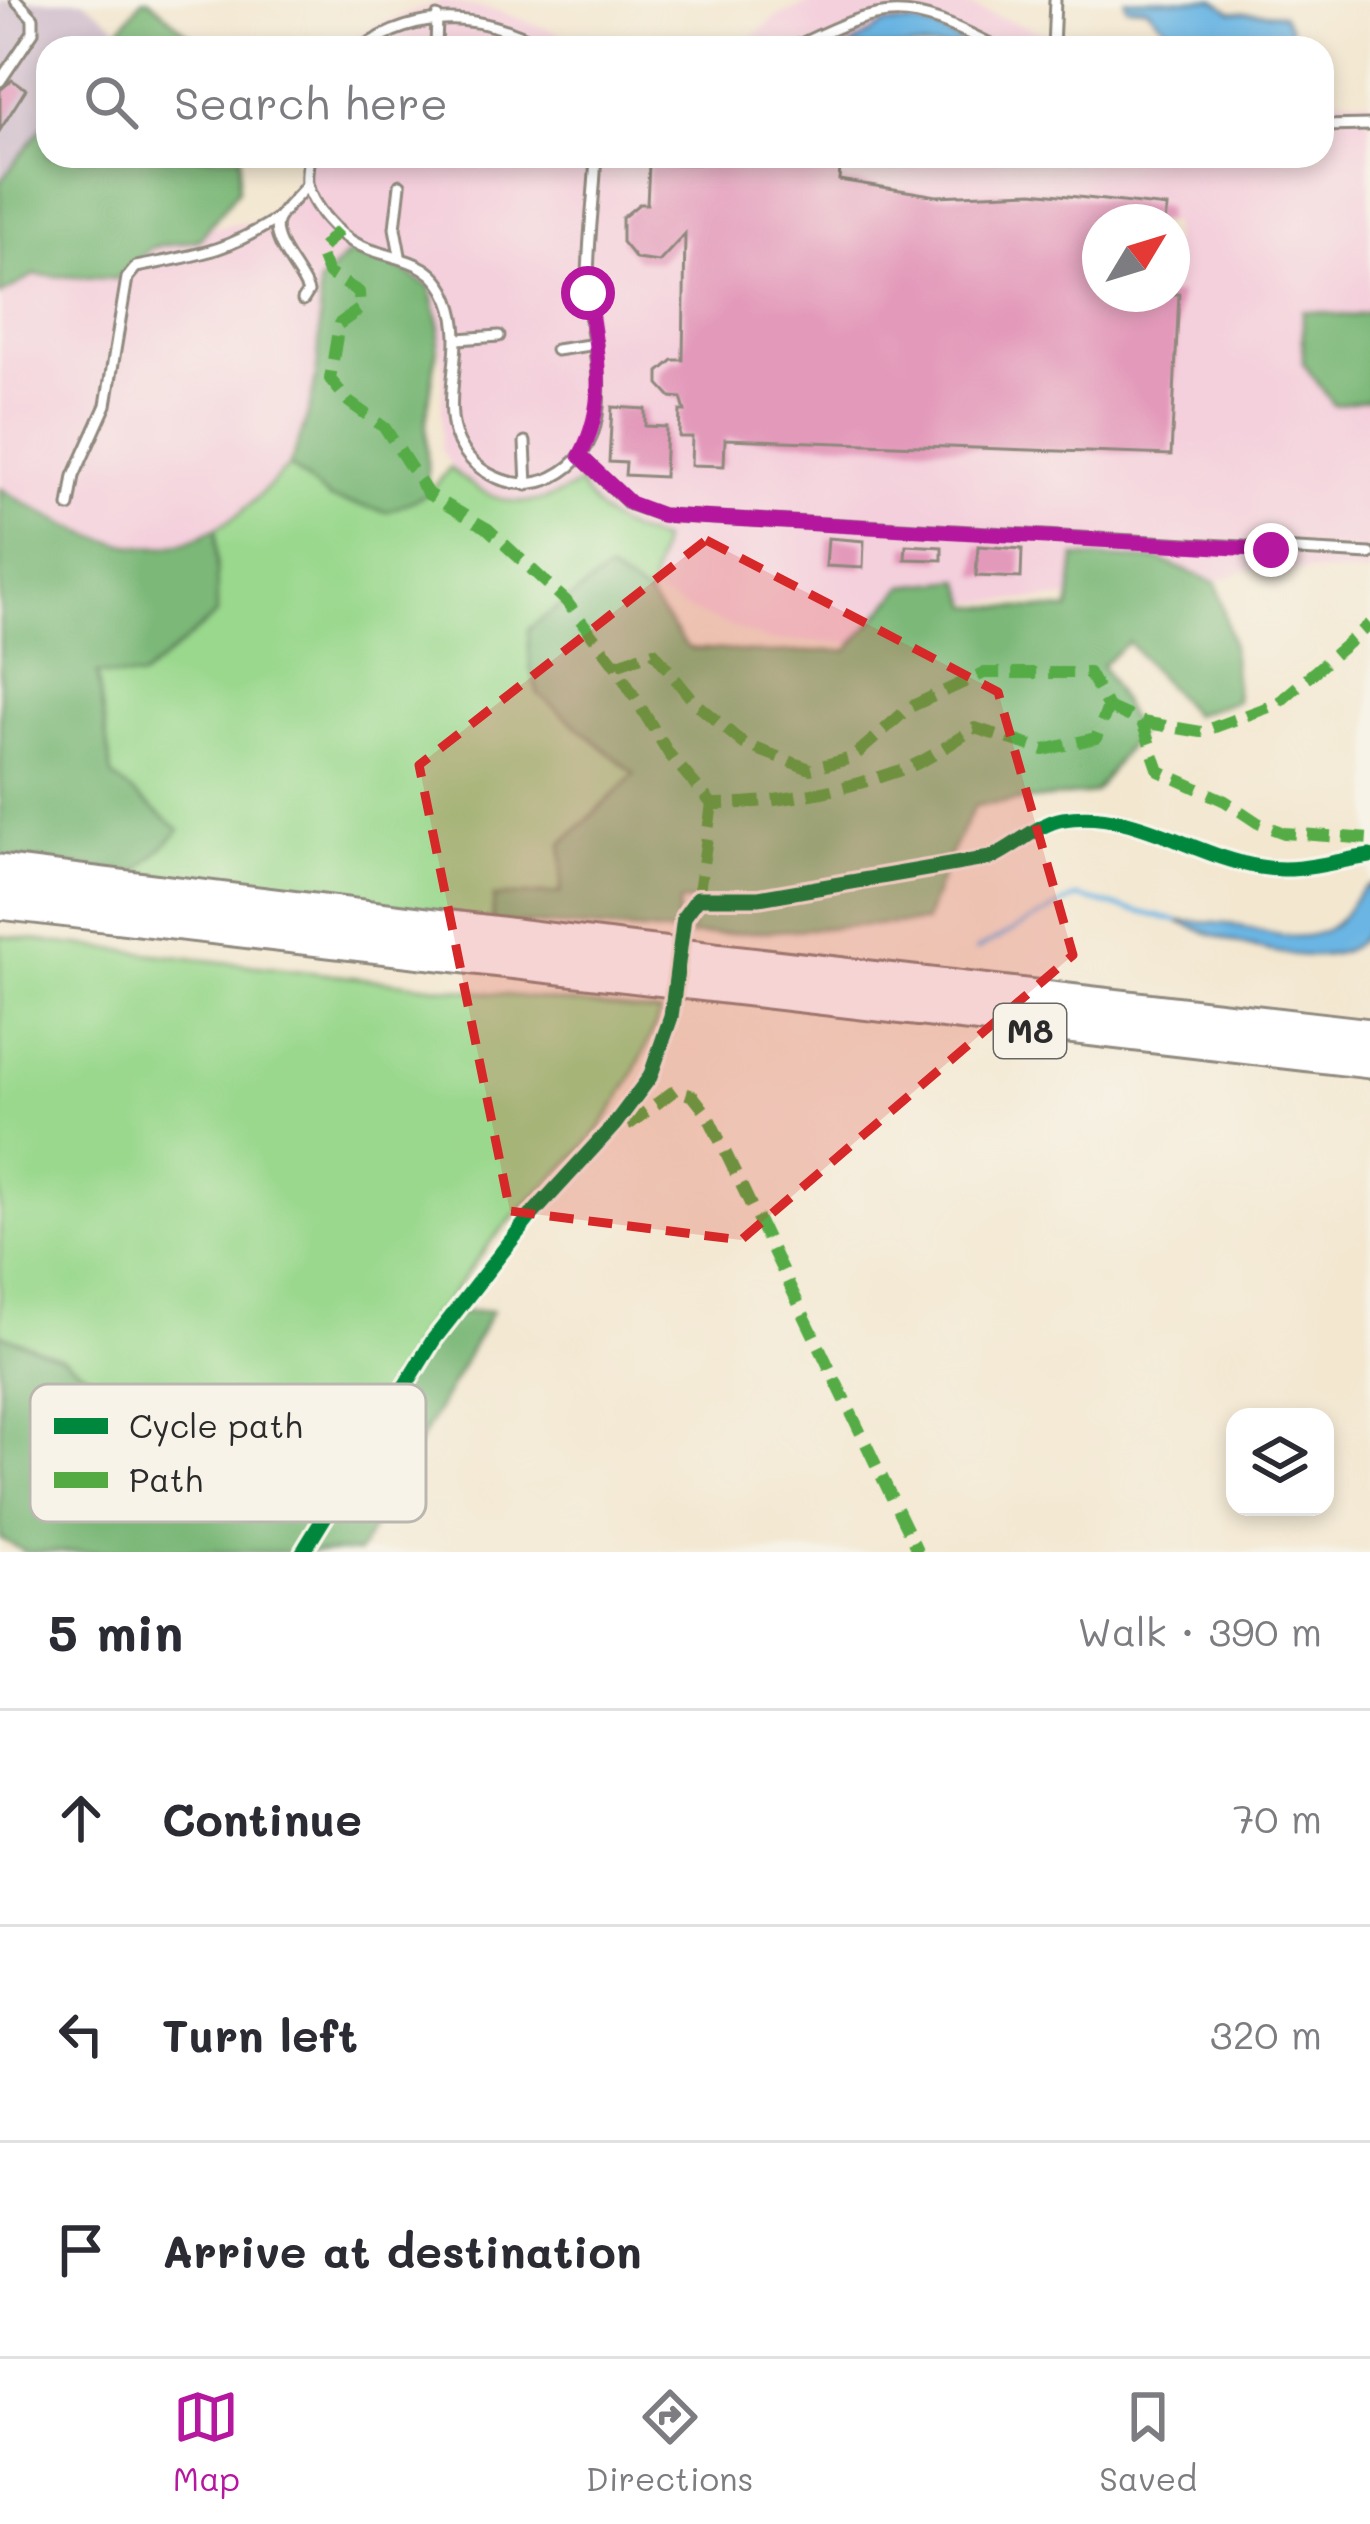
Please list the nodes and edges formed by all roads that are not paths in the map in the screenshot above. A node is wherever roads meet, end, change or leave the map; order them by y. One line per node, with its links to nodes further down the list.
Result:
1 (16, 0): 10 (lane)
2 (1055, 0): 9 (lane)
3 (437, 17): 4 (lane); 5 (lane); 6 (lane)
4 (380, 36)
5 (436, 36)
6 (518, 36)
7 (817, 36): 8 (lane)
8 (976, 36)
9 (1054, 36)
10 (0, 81)
11 (1370, 125): 12 (lane)
12 (1334, 126)
13 (308, 168): 15 (lane)
14 (595, 168): 22 (lane)
15 (307, 185): 17 (lane); 18 (lane)
16 (400, 185): 18 (lane)
17 (278, 218): 19 (lane); 27 (lane)
18 (400, 255): 21 (lane)
19 (303, 300)
20 (499, 336): 21 (lane)
21 (458, 339): 26 (lane)
22 (596, 344): 23 (lane); 25 (lane)
23 (556, 350)
24 (525, 442): 26 (lane)
25 (580, 456): 26 (lane); 28 (lane)
26 (527, 485)
27 (69, 506)
28 (1370, 554)
29 (0, 872): 32 (highway, M8)
30 (0, 902): 31 (highway, M8)
31 (690, 982): 33 (highway, M8); 34 (highway, M8)
32 (1370, 1036)
33 (1370, 1061)
34 (1370, 1082)

